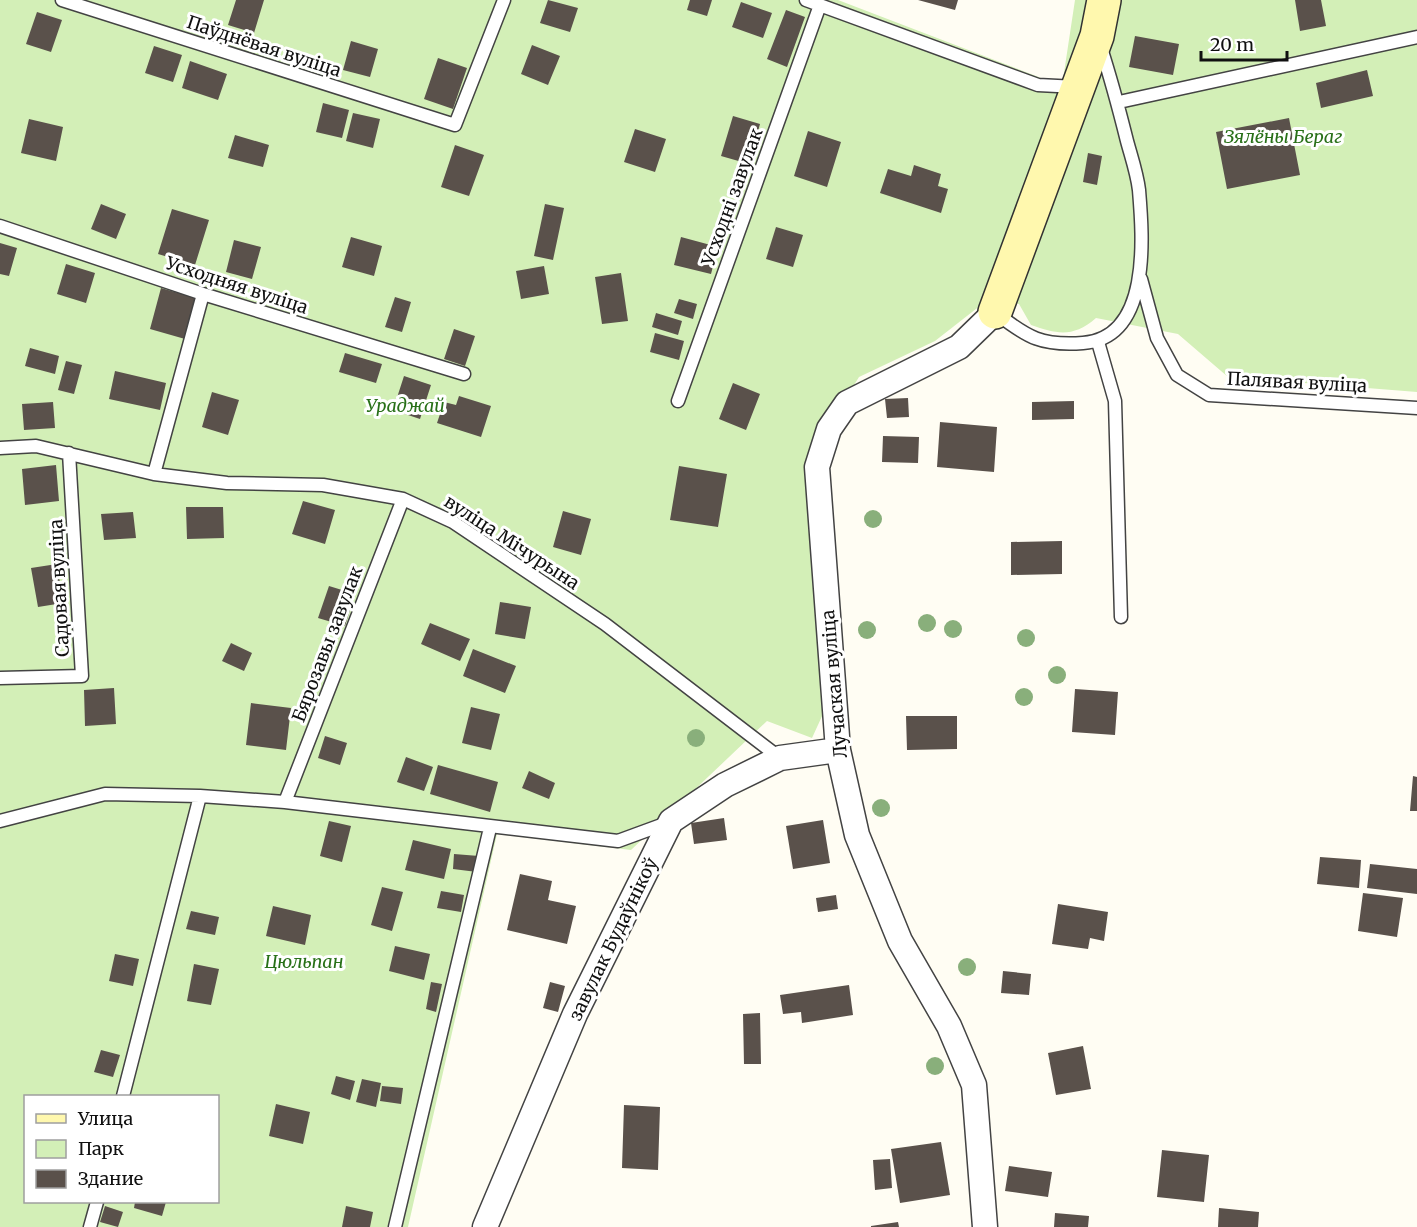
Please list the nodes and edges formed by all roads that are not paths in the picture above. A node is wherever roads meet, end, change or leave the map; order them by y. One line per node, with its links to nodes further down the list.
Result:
1 (62, 0): 2 (lane, Паўднёвая вуліца)
2 (504, 0)
3 (806, 0): 5 (lane)
4 (1104, 0): 6 (street)
5 (820, 5): 8 (lane); 16 (lane, Усходні завулак)
6 (1097, 36): 8 (street); 9 (lane)
7 (1417, 37): 9 (lane)
8 (1078, 87): 13 (street)
9 (1119, 102): 11 (lane)
10 (0, 226): 12 (lane, Усходняя вуліца)
11 (1141, 279): 14 (lane); 17 (lane, Палявая вуліца)
12 (203, 294): 15 (lane, Усходняя вуліца); 20 (lane)
13 (995, 312): 14 (lane); 24 (street, Лучаская вуліца)
14 (1098, 342): 22 (lane)
15 (464, 374)
16 (678, 401)
17 (1417, 408)
18 (0, 448): 19 (lane, вуліца Мічурына)
19 (69, 453): 20 (lane, вуліца Мічурына); 23 (lane, Садовая вуліца)
20 (154, 474): 21 (lane, вуліца Мічурына)
21 (403, 499): 25 (lane, вуліца Мічурына); 27 (lane, Бярозавы завулак)
22 (1121, 617)
23 (0, 678)
24 (838, 750): 25 (street, завулак Будаўнікоў); 36 (street, Лучаская вуліца)
25 (780, 758): 29 (street, завулак Будаўнікоў)
26 (200, 796): 27 (lane); 28 (lane); 31 (lane)
27 (285, 802): 30 (lane)
28 (0, 821)
29 (671, 821): 30 (lane); 35 (street, завулак Будаўнікоў)
30 (490, 828): 34 (lane)
31 (123, 1095)
32 (97, 1203): 33 (lane)
33 (90, 1227)
34 (395, 1227)
35 (485, 1227)
36 (985, 1227)

